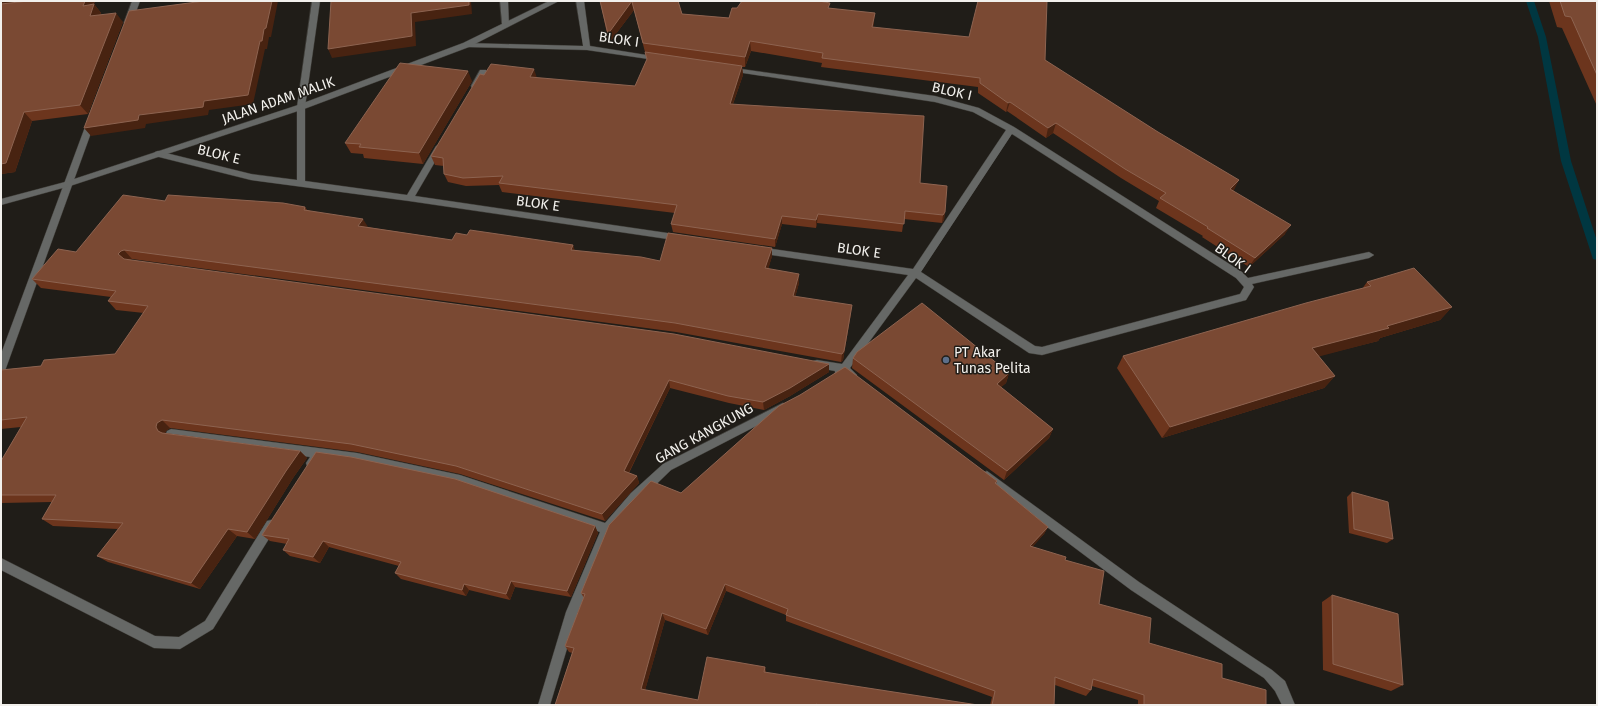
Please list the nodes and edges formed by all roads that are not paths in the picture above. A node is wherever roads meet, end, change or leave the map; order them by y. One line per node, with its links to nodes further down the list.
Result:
1 (136, 1): 7 (street)
2 (316, 1): 14 (street)
3 (504, 1): 6 (street)
4 (555, 1): 6 (street, JALAN ADAM MALIK)
5 (580, 1): 9 (street, BLOK I)
6 (506, 24): 8 (street, JALAN ADAM MALIK)
7 (125, 30)
8 (466, 45): 9 (street, BLOK I); 14 (street, JALAN ADAM MALIK)
9 (587, 48): 10 (street, BLOK I)
10 (670, 60)
11 (724, 68): 16 (street, BLOK I)
12 (483, 72): 13 (street)
13 (471, 92)
14 (302, 107): 18 (street, JALAN ADAM MALIK); 20 (street)
15 (95, 111): 19 (street)
16 (1011, 129): 26 (street); 27 (street, BLOK I)
17 (444, 138): 21 (street)
18 (158, 154): 19 (street, JALAN ADAM MALIK); 20 (street, BLOK E)
19 (67, 184): 22 (street, JALAN ADAM MALIK); 29 (street)
20 (300, 184): 21 (street, BLOK E)
21 (409, 198): 23 (street, BLOK E)
22 (1, 202)
23 (694, 240)
24 (749, 248): 26 (street, BLOK E)
25 (1369, 255): 27 (street)
26 (915, 273): 27 (street, BLOK I); 30 (street)
27 (1246, 282)
28 (806, 362): 30 (street)
29 (1, 368)
30 (844, 370): 31 (street); 32 (street)
31 (832, 377)
32 (863, 383)
33 (795, 400): 39 (street, GANG KANGKUNG)
34 (172, 434): 35 (street)
35 (318, 453): 37 (street); 39 (street)
36 (980, 472): 42 (street)
37 (304, 473)
38 (276, 516): 40 (street)
39 (607, 529): 41 (street, GANG KANGKUNG)
40 (1, 564)
41 (544, 705)
42 (1289, 705)

